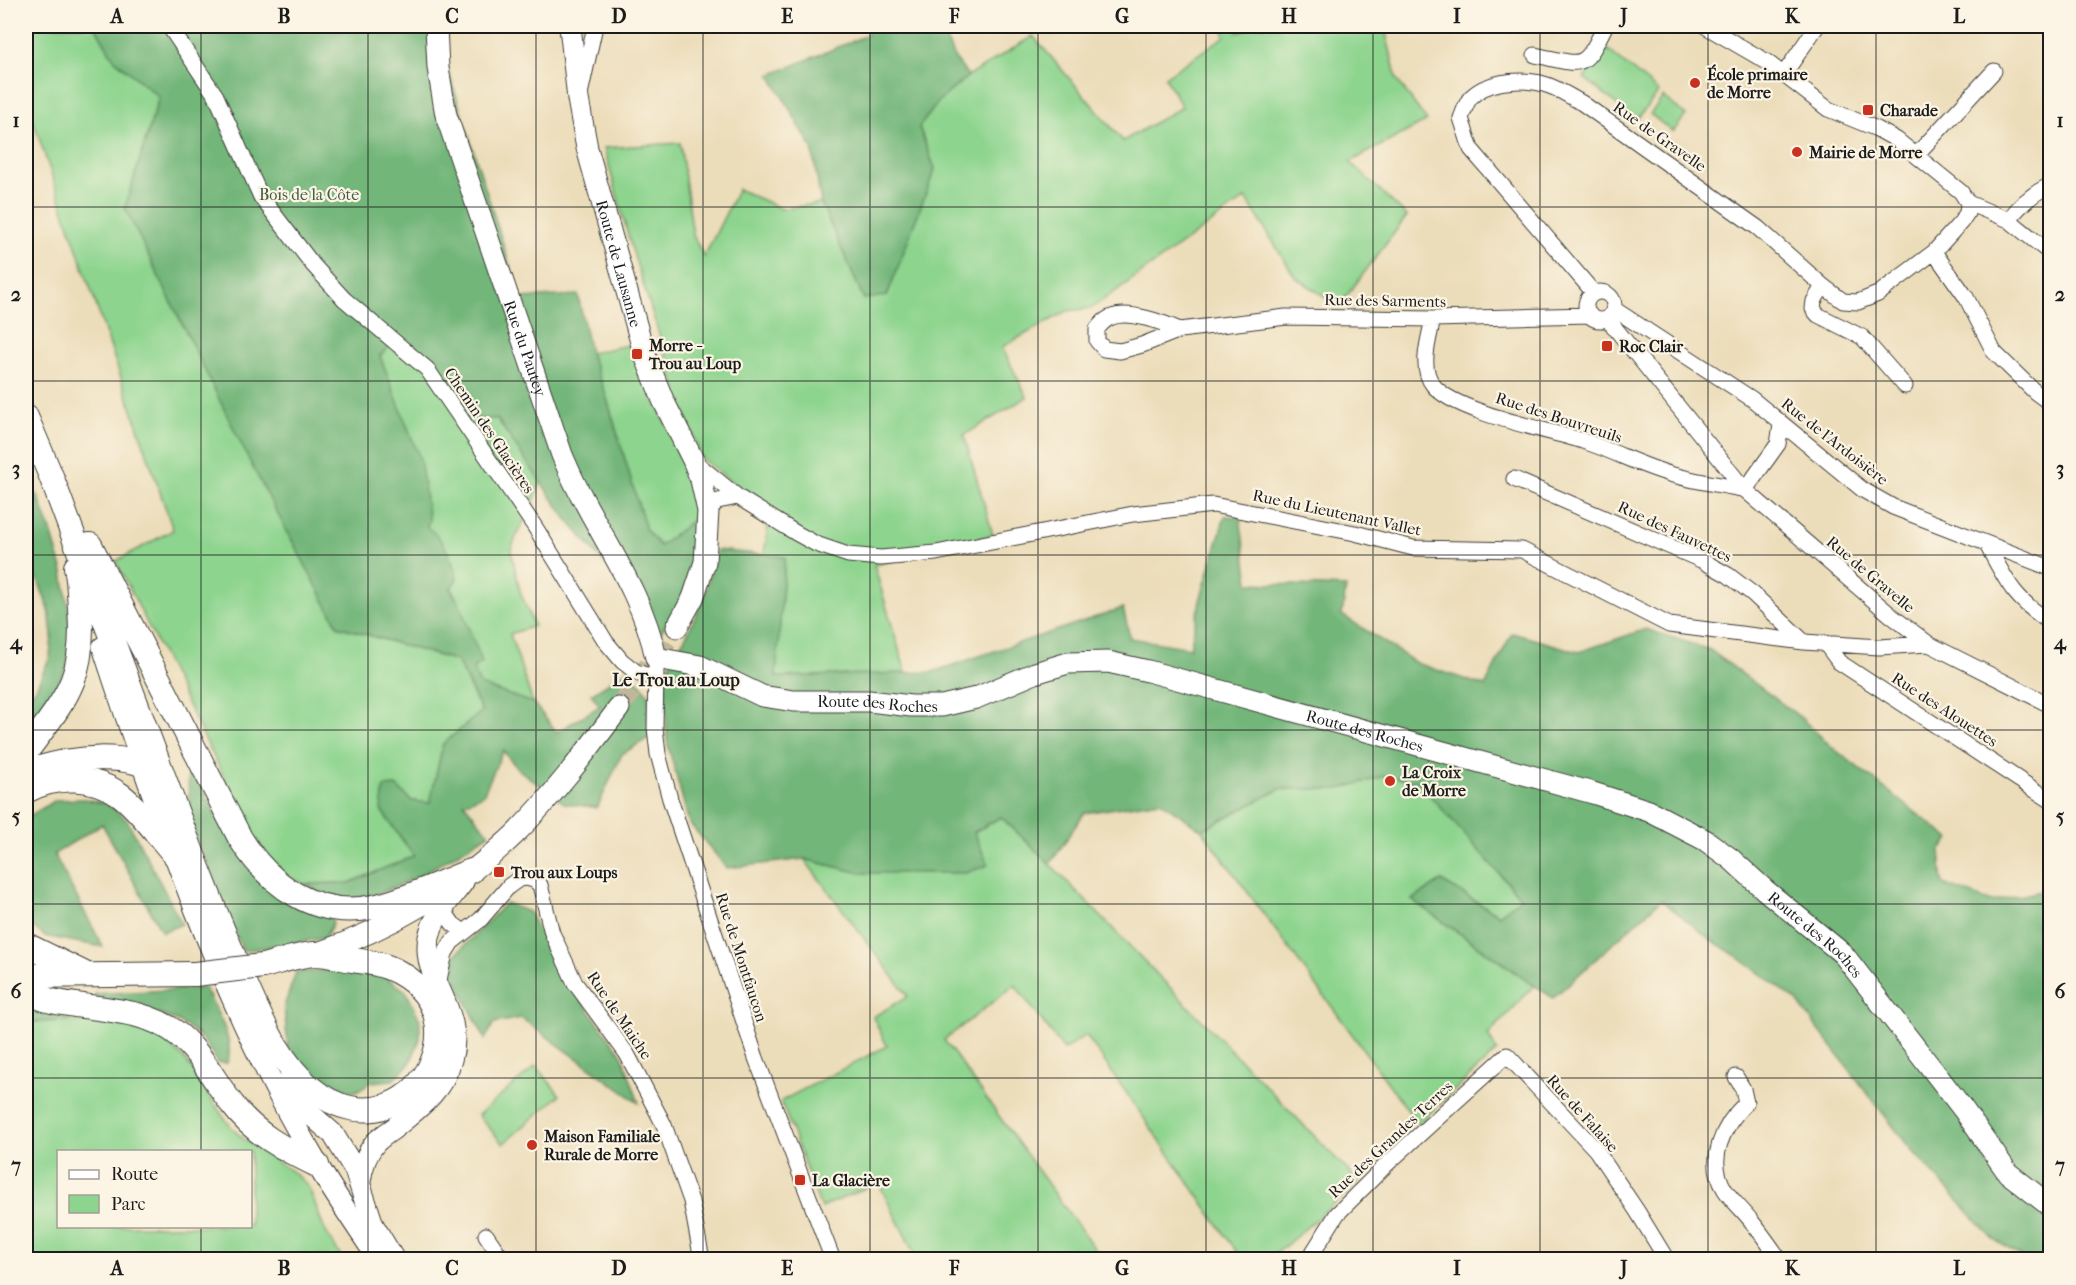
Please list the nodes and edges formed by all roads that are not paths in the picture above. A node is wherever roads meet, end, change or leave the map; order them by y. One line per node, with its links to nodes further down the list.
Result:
1 (169, 26): 44 (street, Chemin des Glacières)
2 (436, 26): 44 (main road, Rue du Pautey)
3 (570, 26): 11 (main road, Route de Lausanne)
4 (595, 26): 11 (street)
5 (1605, 26): 8 (street)
6 (1705, 26): 10 (street)
7 (1817, 26): 10 (street)
8 (1535, 55)
9 (1994, 71): 12 (street)
10 (1784, 74): 12 (street)
11 (578, 99): 28 (main road, Route de Lausanne)
12 (1917, 154): 14 (street)
13 (2050, 185): 15 (street)
14 (1968, 203): 15 (street); 16 (street, Rue de Gravelle)
15 (2009, 220): 17 (street)
16 (1934, 252): 18 (street, Rue de Gravelle); 25 (street)
17 (2050, 253)
18 (1823, 286): 19 (street, Rue de Gravelle); 24 (street)
19 (1591, 296): 20 (street); 21 (street)
20 (1611, 314): 21 (street); 27 (street, Rue de l'Ardoisière); 31 (street, Rue de Gravelle)
21 (1590, 315): 22 (street, Rue des Sarments)
22 (1433, 319): 23 (street, Rue des Sarments); 31 (street, Rue des Bouvreuils)
23 (1180, 330): 23 (street, Rue des Sarments)
24 (1905, 386)
25 (2050, 403)
26 (26, 417): 29 (main road); 36 (main road)
27 (1781, 425): 31 (street); 34 (street, Rue de l'Ardoisière)
28 (693, 460): 32 (street, Rue du Lieutenant Vallet); 33 (main road, Route de Lausanne)
29 (51, 476): 48 (main road); 53 (main road)
30 (1514, 479): 40 (street, Rue des Fauvettes)
31 (1745, 490): 37 (street, Rue de Gravelle)
32 (738, 497): 33 (street); 40 (street, Rue du Lieutenant Vallet)
33 (708, 511): 39 (main road, Route de Lausanne)
34 (1986, 544): 35 (street, Rue de l'Ardoisière); 38 (street)
35 (2050, 568)
36 (77, 569): 47 (main road); 48 (main road)
37 (1893, 617): 42 (street, Rue de Gravelle); 43 (street)
38 (2050, 622)
39 (677, 627)
40 (1804, 642): 41 (street, Rue du Lieutenant Vallet)
41 (1825, 643): 43 (street, Rue du Lieutenant Vallet); 51 (street, Rue des Alouettes)
42 (1929, 644): 43 (street, Rue du Lieutenant Vallet); 45 (street, Rue de Gravelle)
43 (1879, 647)
44 (656, 668): 70 (main road, Route des Roches); 76 (street, Rue de Montfaucon)
45 (2050, 705)
46 (619, 708): 53 (main road)
47 (26, 752)
48 (151, 768): 49 (main road); 52 (main road); 63 (main road)
49 (26, 773)
50 (26, 791): 52 (main road)
51 (2050, 800)
52 (175, 855): 65 (main road)
53 (471, 871): 54 (main road); 57 (main road)
54 (443, 910): 55 (street); 60 (main road)
55 (464, 932): 60 (street, Rue de Maiche); 75 (street, Rue de Maiche)
56 (26, 945): 58 (main road)
57 (314, 954): 58 (main road, bridge); 63 (main road)
58 (87, 975): 59 (main road)
59 (26, 976)
60 (438, 984): 66 (main road)
61 (26, 992): 68 (main road)
62 (1507, 1055): 77 (street, Rue des Grandes Terres); 78 (street, Rue de Falaise)
63 (289, 1066): 67 (main road)
64 (1736, 1077): 79 (street)
65 (302, 1137): 67 (main road); 68 (main road)
66 (375, 1143): 67 (main road); 69 (main road)
67 (342, 1149): 69 (main road)
68 (317, 1165): 72 (main road)
69 (360, 1181): 73 (main road)
70 (2050, 1206)
71 (486, 1235): 74 (street)
72 (379, 1260)
73 (394, 1260)
74 (503, 1260)
75 (702, 1260)
76 (833, 1260)
77 (1313, 1260)
78 (1666, 1260)
79 (1780, 1260)

